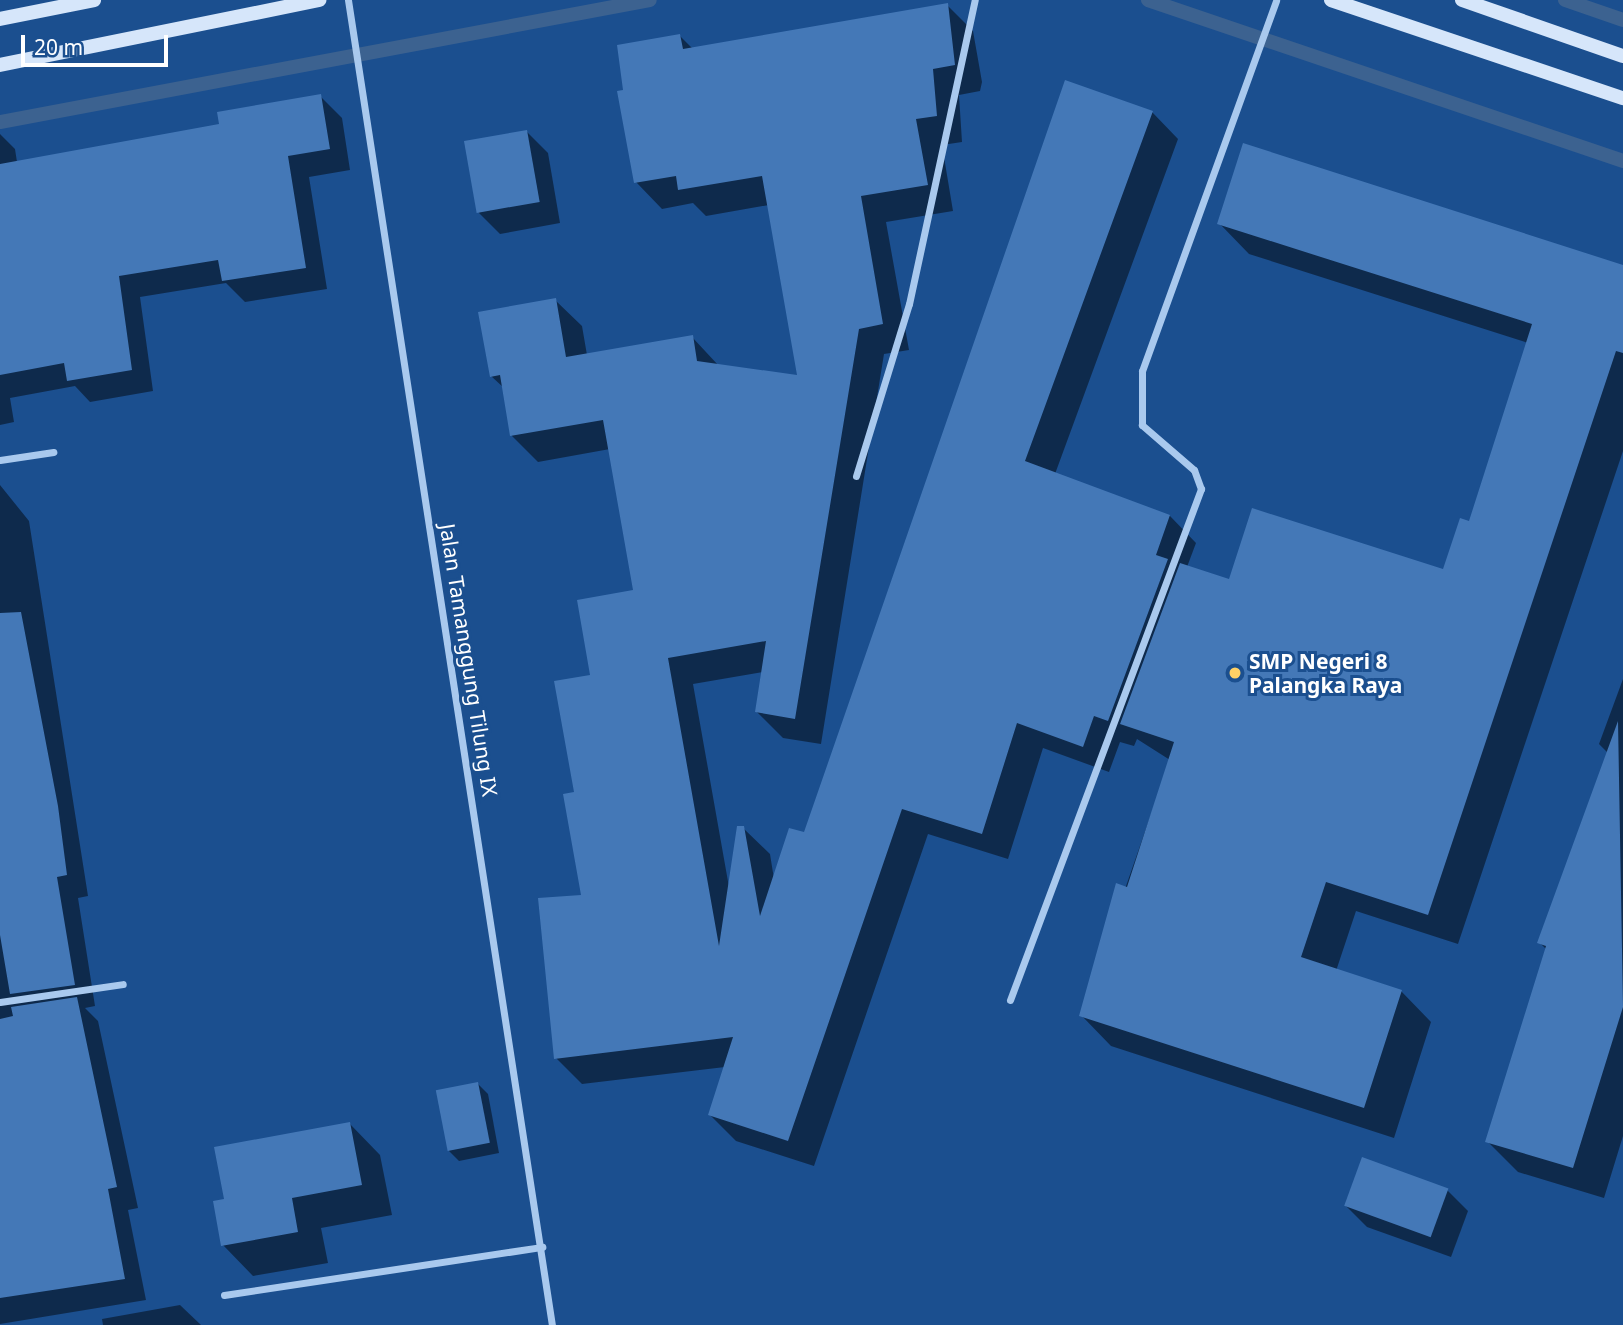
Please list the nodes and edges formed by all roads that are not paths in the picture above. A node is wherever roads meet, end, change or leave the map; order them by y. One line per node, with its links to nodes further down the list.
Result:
1 (94, 0): 8 (street)
2 (319, 0): 10 (street)
3 (348, 0): 18 (street, Jalan Tamanggung Tilung IX)
4 (975, 0): 14 (street)
5 (1276, 0): 16 (street)
6 (1331, 0): 11 (street)
7 (1462, 0): 9 (street)
8 (0, 19)
9 (1623, 56)
10 (0, 65)
11 (1623, 97)
12 (53, 452): 13 (street)
13 (0, 460)
14 (856, 476)
15 (123, 984): 17 (street)
16 (1010, 1000)
17 (0, 1002)
18 (542, 1247): 19 (street); 20 (street, Jalan Tamanggung Tilung IX)
19 (224, 1295)
20 (552, 1325)

